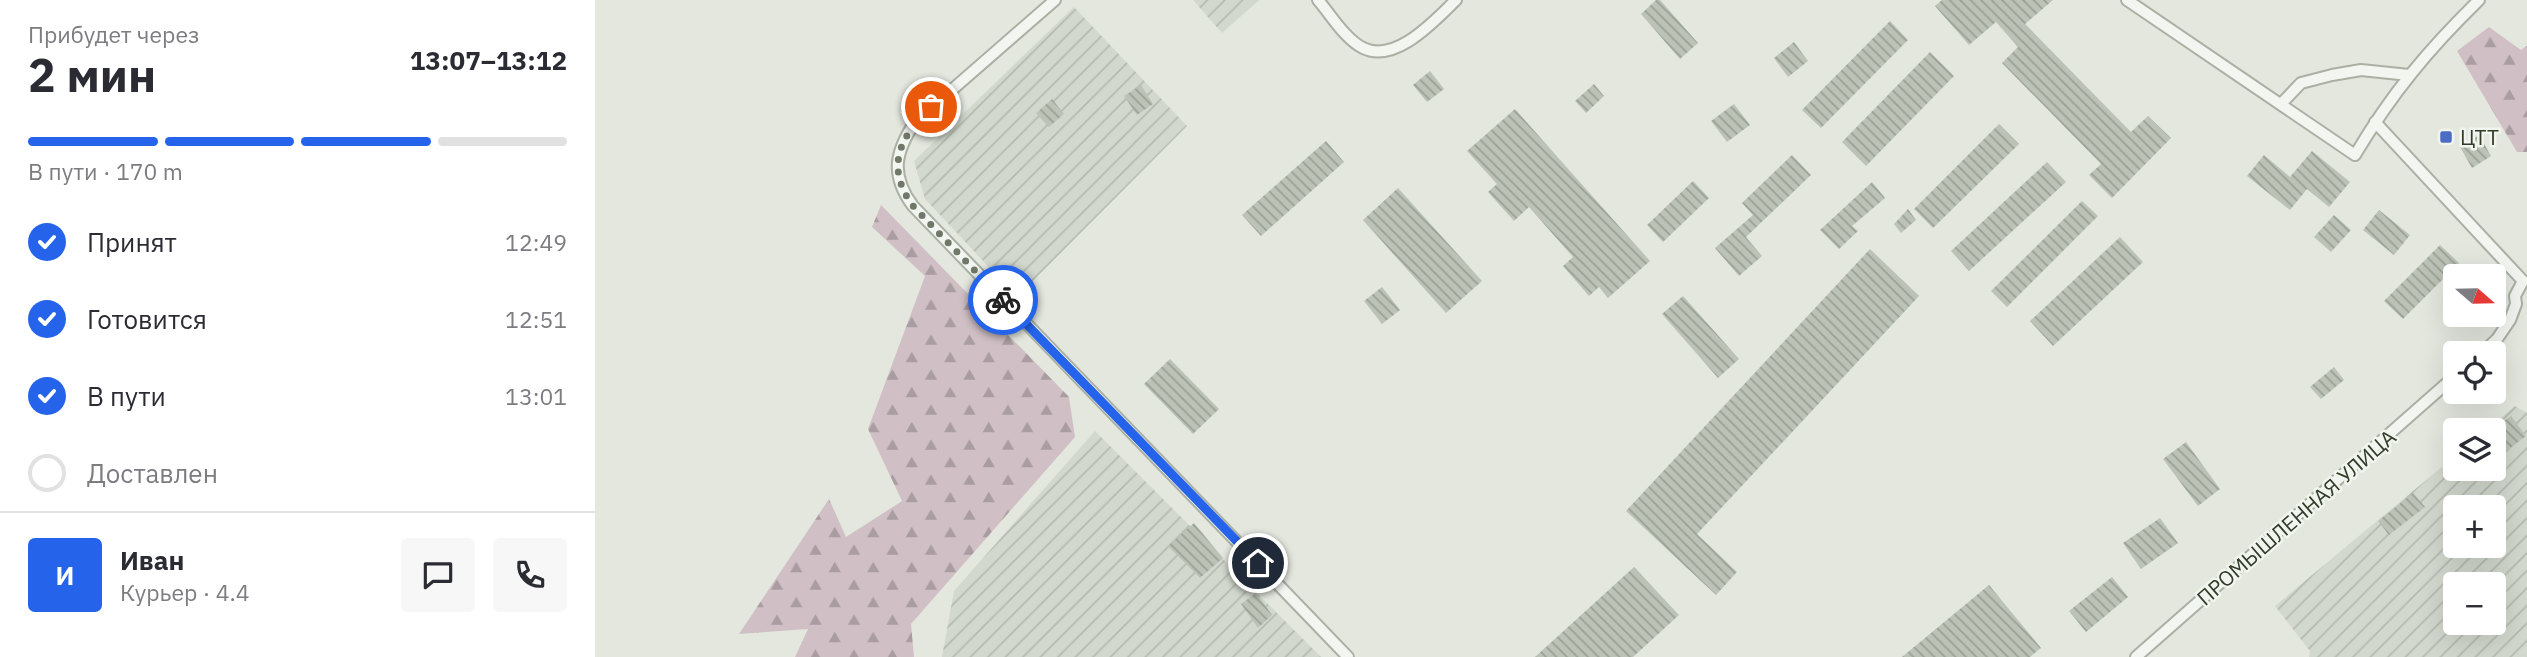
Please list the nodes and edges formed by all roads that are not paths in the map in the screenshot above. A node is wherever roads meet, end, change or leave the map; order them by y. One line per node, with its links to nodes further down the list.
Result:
1 (1055, 0): 12 (street)
2 (1318, 0): 3 (street)
3 (1456, 0)
4 (2127, 0): 7 (street)
5 (2479, 0): 6 (street)
6 (2409, 75): 7 (street); 8 (street)
7 (2281, 104): 8 (street)
8 (2375, 122): 9 (street)
9 (2525, 280): 10 (street)
10 (2495, 341)
11 (2443, 387): 13 (street, ПРОМЫШЛЕННАЯ УЛИЦА)
12 (1348, 657)
13 (2136, 657)

